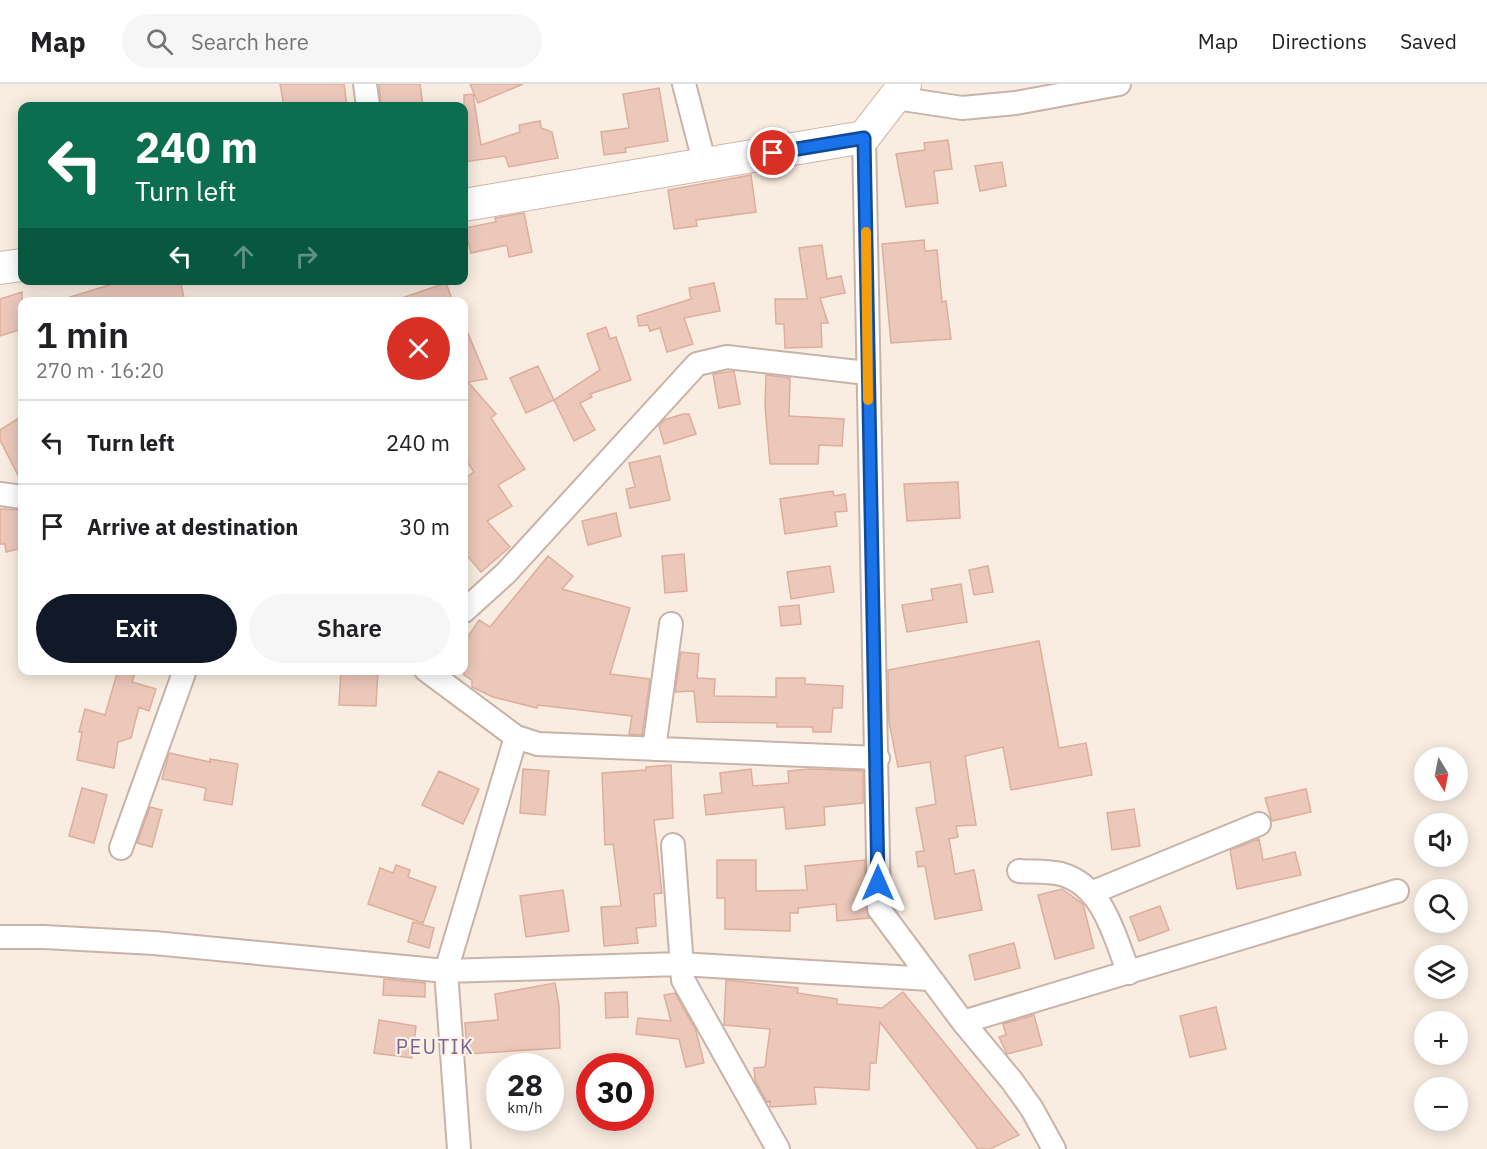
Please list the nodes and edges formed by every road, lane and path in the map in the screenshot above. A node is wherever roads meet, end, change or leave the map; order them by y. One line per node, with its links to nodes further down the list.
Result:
1 (365, 84): 5 (street)
2 (684, 84): 7 (street)
3 (1119, 84): 4 (street)
4 (900, 91): 6 (street)
5 (367, 102)
6 (864, 138): 7 (street); 11 (street)
7 (705, 165): 8 (street)
8 (468, 205)
9 (18, 266): 10 (street)
10 (0, 268)
11 (867, 374): 14 (street); 20 (street)
12 (0, 494): 13 (street)
13 (18, 496)
14 (468, 607)
15 (671, 624): 19 (street)
16 (183, 675): 23 (street)
17 (433, 675): 18 (street)
18 (516, 737): 19 (street); 29 (street)
19 (654, 749): 20 (street)
20 (878, 758): 31 (street)
21 (1259, 824): 26 (street)
22 (674, 845): 28 (street)
23 (122, 848)
24 (1019, 871): 26 (street)
25 (1397, 891): 30 (street)
26 (1091, 893): 30 (street)
27 (0, 938): 29 (street)
28 (680, 964): 29 (street); 31 (street); 34 (street)
29 (446, 970): 33 (street)
30 (1129, 973): 32 (street)
31 (930, 979): 32 (street)
32 (963, 1022): 35 (street)
33 (459, 1149)
34 (778, 1149)
35 (1054, 1149)

